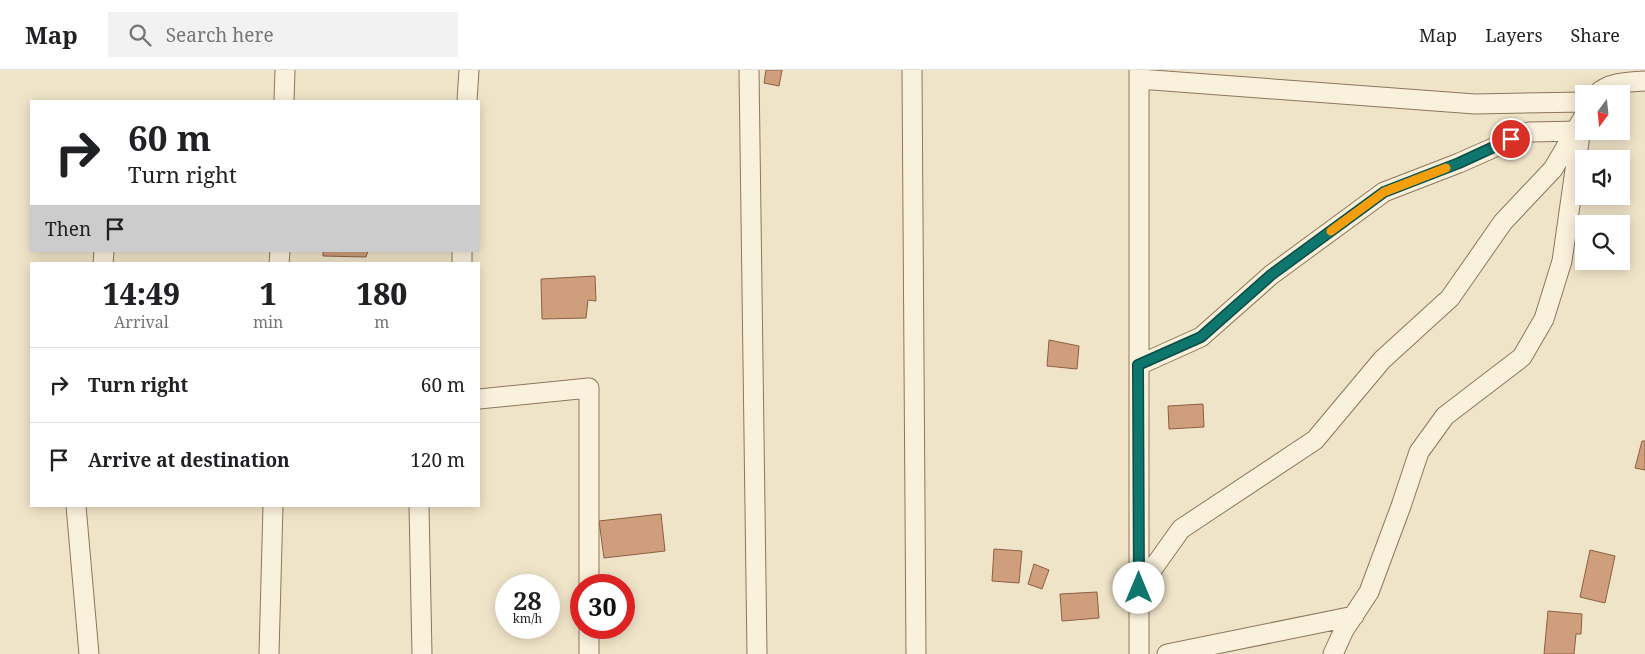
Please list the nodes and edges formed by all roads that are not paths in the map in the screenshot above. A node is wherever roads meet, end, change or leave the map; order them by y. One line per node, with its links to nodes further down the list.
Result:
1 (285, 70): 8 (street)
2 (468, 70): 9 (street)
3 (749, 70): 27 (street)
4 (912, 70): 28 (street)
5 (1139, 75): 10 (street); 14 (street)
6 (1645, 81): 7 (street)
7 (1613, 85)
8 (284, 100)
9 (468, 100)
10 (1575, 118)
11 (1575, 120): 14 (street)
12 (1575, 130): 20 (street)
13 (1578, 140): 21 (street)
14 (1138, 365): 20 (street)
15 (480, 398): 19 (street)
16 (76, 507): 23 (street)
17 (273, 507): 24 (street)
18 (419, 507): 25 (street)
19 (589, 574)
20 (1139, 588): 29 (street)
21 (1354, 616): 30 (street); 31 (street)
22 (589, 639): 26 (street)
23 (89, 654)
24 (269, 654)
25 (422, 654)
26 (589, 654)
27 (758, 654)
28 (916, 654)
29 (1139, 654)
30 (1166, 654)
31 (1332, 654)

